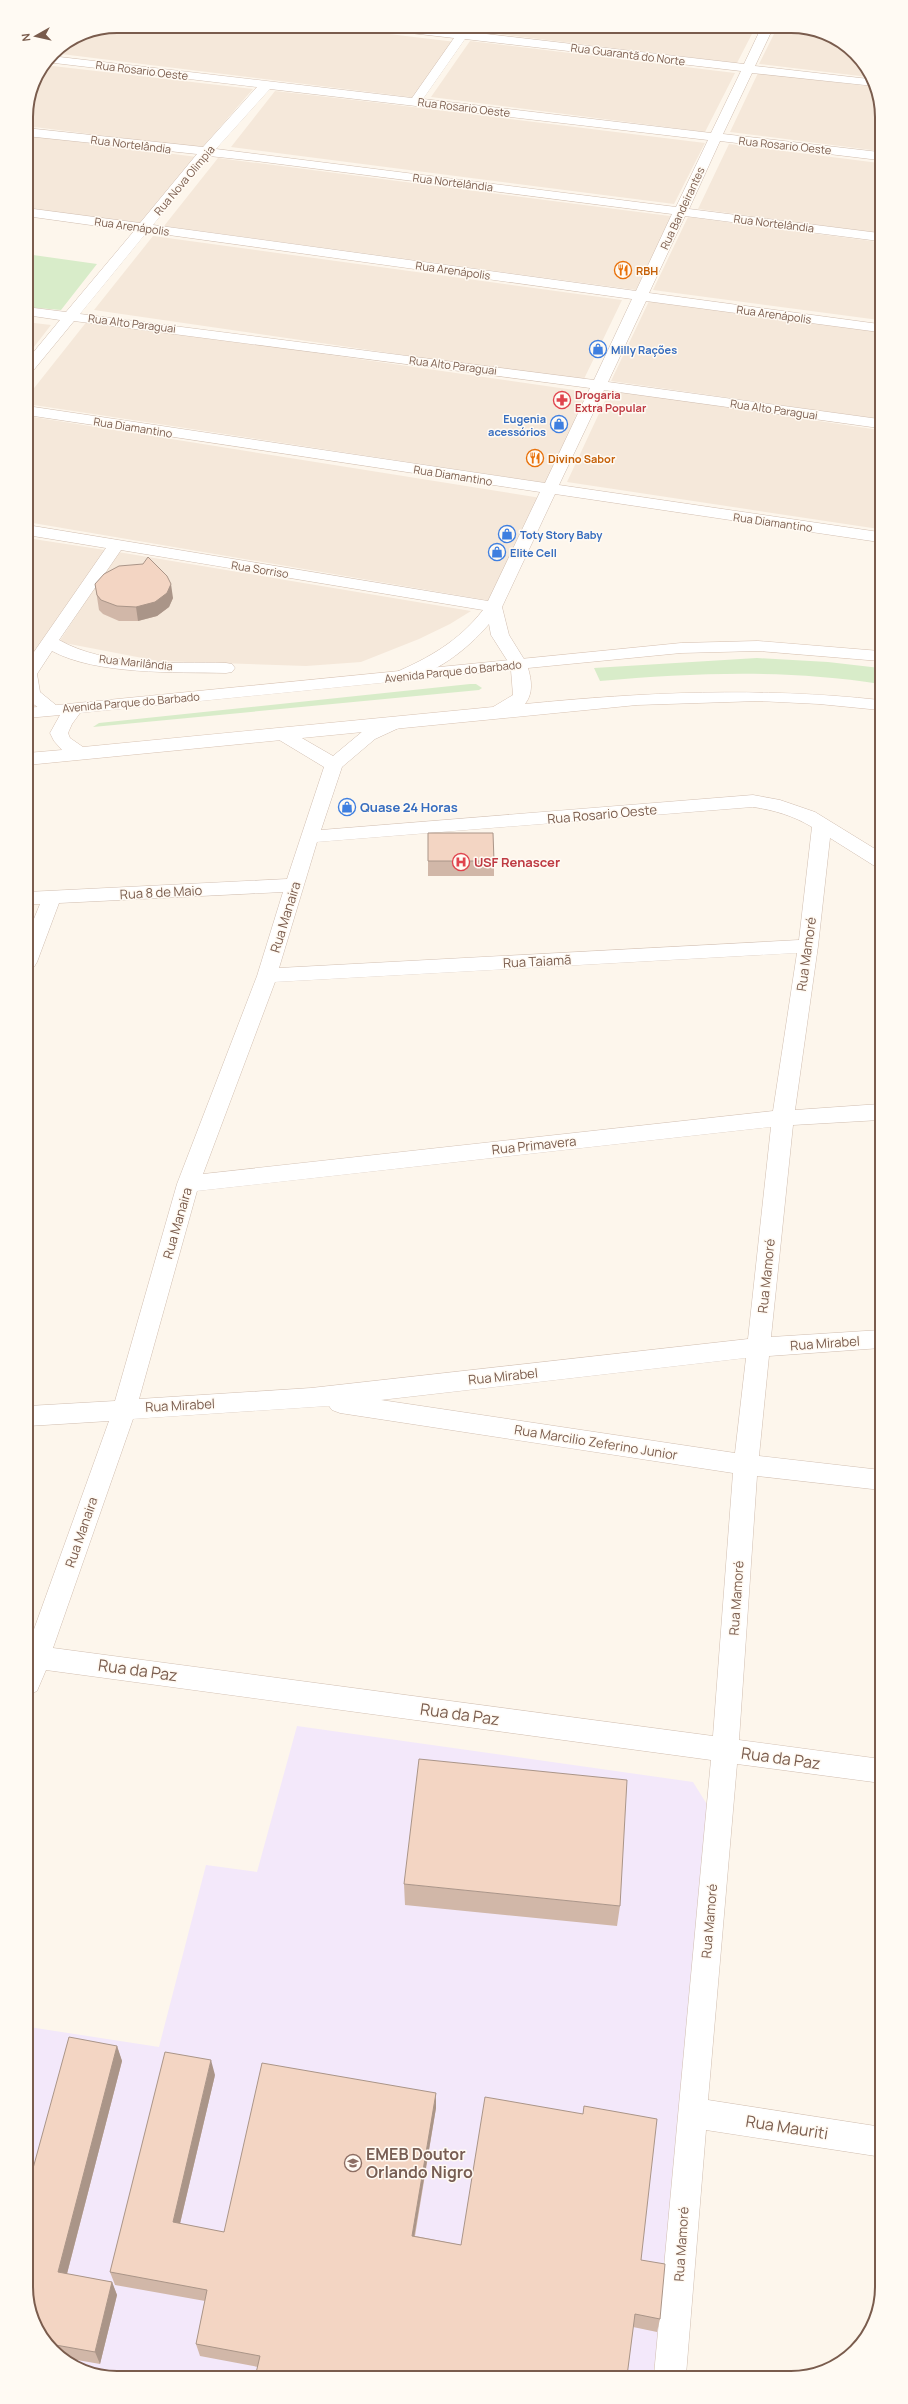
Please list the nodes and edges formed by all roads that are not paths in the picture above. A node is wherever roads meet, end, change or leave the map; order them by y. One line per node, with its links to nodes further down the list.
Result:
1 (463, 33): 8 (street)
2 (487, 33): 5 (street, Rua Guarantã do Norte)
3 (765, 33): 5 (street, Rua Bandeirantes)
4 (56, 60): 7 (street, Rua Rosario Oeste)
5 (749, 68): 6 (street, Rua Guarantã do Norte); 10 (street, Rua Bandeirantes)
6 (867, 82)
7 (267, 84): 8 (street, Rua Rosario Oeste); 11 (street, Rua Nova Olimpia)
8 (415, 102): 10 (street, Rua Rosario Oeste)
9 (33, 133): 11 (street, Rua Nortelândia)
10 (716, 137): 12 (street, Rua Rosario Oeste); 13 (street, Rua Bandeirantes)
11 (206, 153): 13 (street, Rua Nortelândia); 15 (street, Rua Nova Olimpia)
12 (875, 156)
13 (681, 211): 16 (street, Rua Nortelândia); 17 (street, Rua Bandeirantes)
14 (33, 213): 15 (street, Rua Arenápolis)
15 (144, 228): 17 (street, Rua Arenápolis); 19 (street, Rua Nova Olimpia)
16 (875, 236)
17 (641, 296): 20 (street, Rua Arenápolis); 22 (street, Rua Bandeirantes)
18 (33, 312): 19 (street, Rua Alto Paraguai)
19 (73, 316): 21 (street, Rua Nova Olimpia); 22 (street, Rua Alto Paraguai)
20 (875, 327)
21 (33, 362)
22 (599, 385): 24 (street, Rua Alto Paraguai); 25 (street, Rua Bandeirantes)
23 (33, 411): 25 (street, Rua Diamantino)
24 (875, 423)
25 (550, 490): 27 (street, Rua Diamantino); 29 (street, Rua Bandeirantes)
26 (33, 531): 28 (street, Rua Sorriso)
27 (875, 536)
28 (116, 546): 29 (street, Rua Sorriso); 30 (street)
29 (494, 607): 32 (street); 35 (street, Rua Bandeirantes)
30 (49, 642): 33 (street); 34 (street, Rua Marilândia)
31 (875, 656): 32 (street, Avenida Parque do Barbado)
32 (518, 664): 35 (street, Avenida Parque do Barbado); 40 (street)
33 (33, 665)
34 (226, 668)
35 (400, 677): 38 (street, Avenida Parque do Barbado)
36 (33, 695): 39 (street)
37 (875, 704): 40 (street)
38 (75, 708): 39 (street, Avenida Parque do Barbado); 44 (street)
39 (53, 710): 41 (street, Avenida Parque do Barbado)
40 (498, 711): 42 (street)
41 (33, 712)
42 (395, 723): 43 (street); 46 (street)
43 (282, 734): 44 (street); 46 (street)
44 (79, 753): 45 (street)
45 (33, 758)
46 (334, 764): 48 (street, Rua Manaira)
47 (822, 823): 48 (street, Rua Rosario Oeste); 49 (street, Rua Rosario Oeste); 54 (street, Rua Mamoré)
48 (309, 837): 50 (street, Rua Manaira)
49 (875, 858)
50 (295, 886): 51 (street, Rua 8 de Maio); 55 (street, Rua Manaira)
51 (52, 897): 52 (street, Rua 8 de Maio); 53 (street)
52 (33, 898)
53 (33, 946)
54 (808, 946): 55 (street, Rua Taiamã); 57 (street, Rua Mamoré)
55 (267, 976): 58 (street, Rua Manaira)
56 (875, 1112): 57 (street, Rua Primavera)
57 (783, 1118): 58 (street, Rua Primavera); 60 (street, Rua Mamoré)
58 (188, 1184): 62 (street, Rua Manaira)
59 (875, 1339): 60 (street, Rua Mirabel)
60 (758, 1347): 61 (street, Rua Mirabel); 64 (street, Rua Mamoré)
61 (311, 1398): 62 (street, Rua Mirabel); 64 (street, Rua Marcilio Zeferino Junior)
62 (125, 1408): 63 (street, Rua Mirabel); 66 (street, Rua Manaira)
63 (33, 1416)
64 (746, 1465): 65 (street, Rua Marcilio Zeferino Junior); 68 (street, Rua Mamoré)
65 (875, 1479)
66 (38, 1656): 67 (street, Rua Manaira); 68 (street, Rua da Paz)
67 (33, 1670)
68 (725, 1750): 69 (street, Rua da Paz); 70 (street, Rua Mamoré)
69 (875, 1770)
70 (692, 2113): 71 (street, Rua Mauriti); 72 (street, Rua Mamoré)
71 (875, 2141)
72 (670, 2371)

